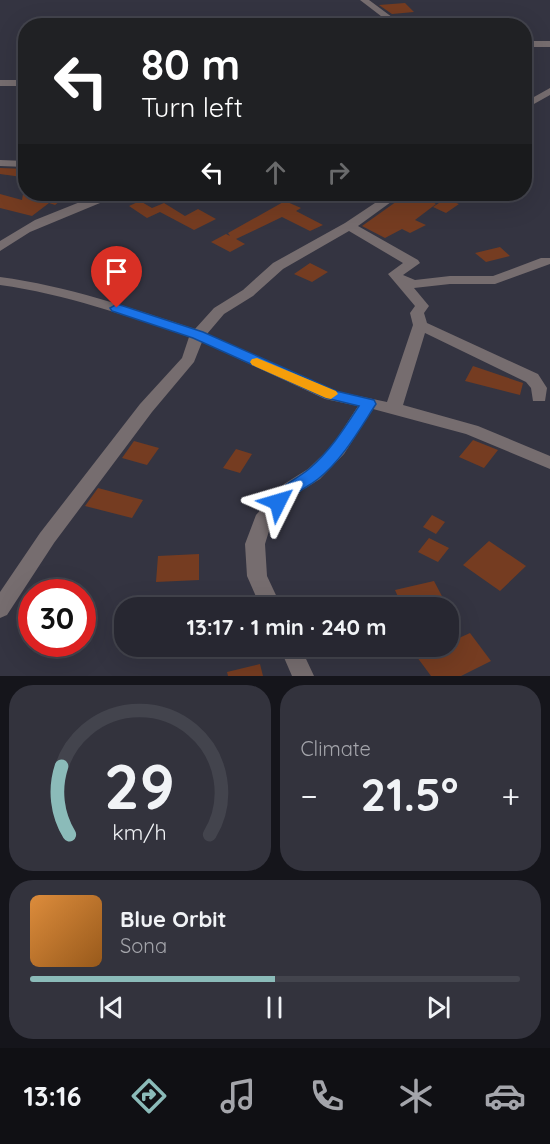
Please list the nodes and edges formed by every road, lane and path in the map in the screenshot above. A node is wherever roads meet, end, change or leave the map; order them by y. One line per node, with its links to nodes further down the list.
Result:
1 (364, 0): 2 (street)
2 (392, 18)
3 (532, 44): 4 (street)
4 (550, 44)
5 (0, 83): 6 (street)
6 (18, 83)
7 (550, 91): 8 (street)
8 (532, 102)
9 (2, 163): 10 (street)
10 (18, 164)
11 (95, 201): 15 (street)
12 (381, 201): 13 (street)
13 (384, 202): 14 (street)
14 (349, 226): 18 (street); 20 (street)
15 (0, 247)
16 (546, 261): 18 (street)
17 (0, 281): 20 (street)
18 (401, 281): 19 (street)
19 (420, 326): 21 (street); 23 (street)
20 (198, 335): 22 (street); 26 (street)
21 (539, 397)
22 (368, 404): 23 (street); 25 (street)
23 (393, 409): 24 (street)
24 (550, 463)
25 (267, 597)
26 (0, 609)
27 (294, 657): 28 (street)
28 (303, 676)

